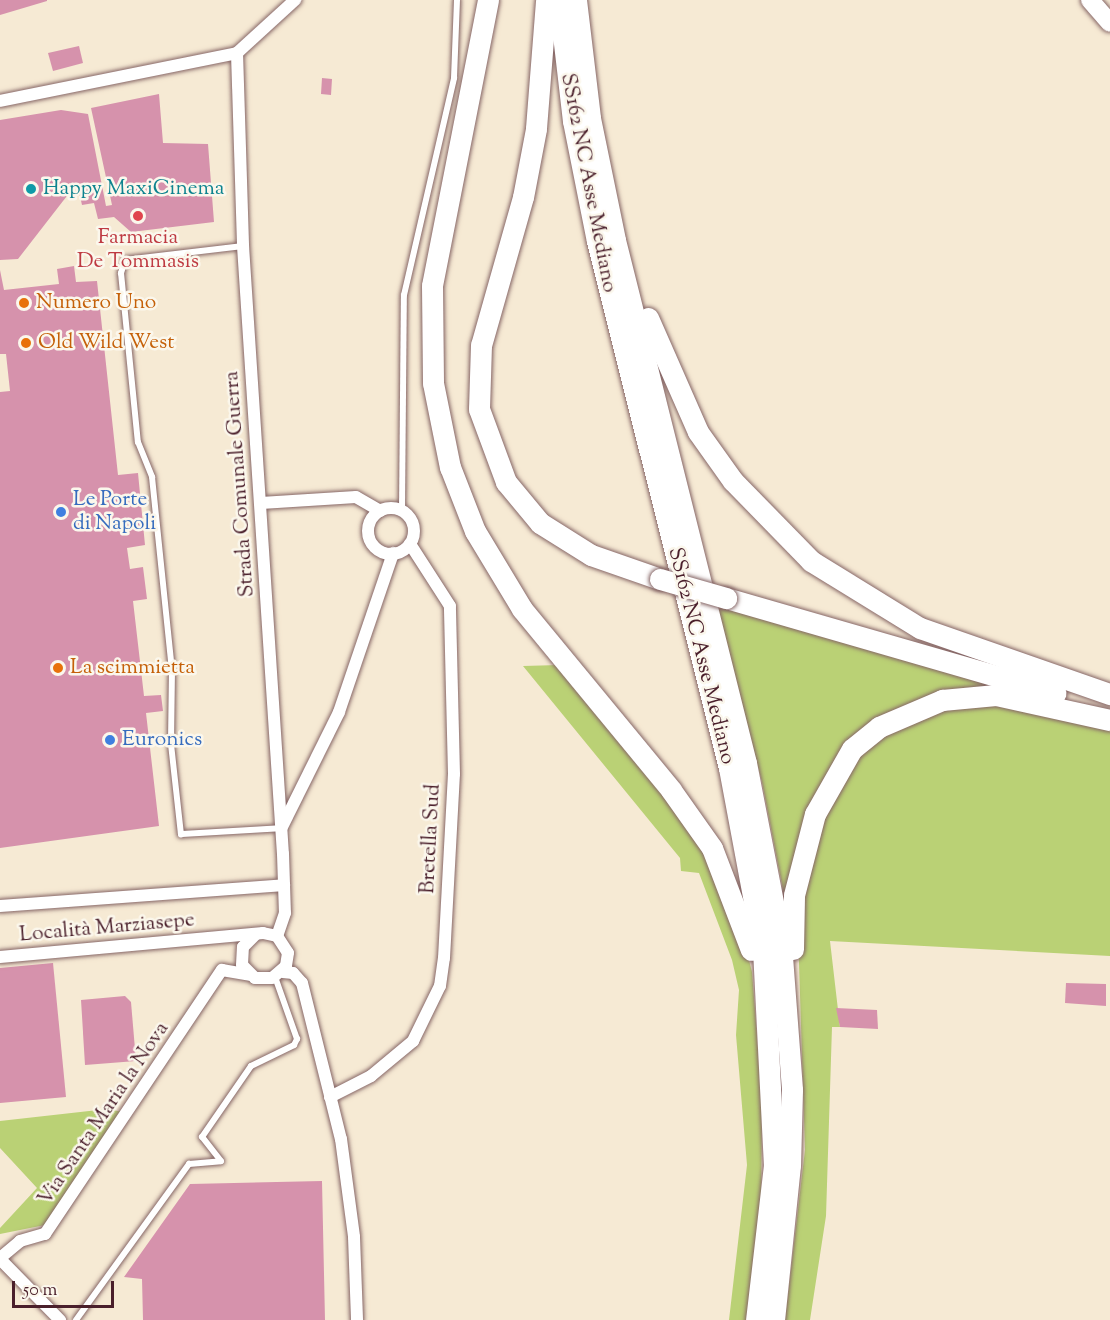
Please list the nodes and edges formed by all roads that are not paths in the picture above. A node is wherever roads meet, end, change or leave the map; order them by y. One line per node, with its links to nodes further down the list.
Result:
1 (295, 0): 9 (street)
2 (457, 0): 14 (lane)
3 (488, 0): 31 (highway)
4 (546, 0): 19 (highway, bridge)
5 (559, 0): 31 (highway, SS162 NC Asse Mediano)
6 (576, 0): 11 (highway, SS162 NC Asse Mediano)
7 (1090, 0): 8 (main road)
8 (1110, 23)
9 (237, 53): 10 (street); 12 (street, Strada Comunale Guerra)
10 (0, 101)
11 (590, 118): 18 (highway); 31 (highway, SS162 NC Asse Mediano)
12 (243, 246): 13 (street, Strada Comunale Guerra); 21 (lane)
13 (261, 503): 15 (street); 21 (street, Strada Comunale Guerra)
14 (402, 510): 15 (street); 16 (street)
15 (380, 511): 17 (street)
16 (410, 544): 17 (street); 32 (street, Bretella Sud)
17 (393, 553): 21 (street)
18 (1110, 694)
19 (1110, 708)
20 (1110, 720): 31 (highway)
21 (281, 828): 22 (street, Strada Comunale Guerra)
22 (284, 885): 23 (street); 25 (street, Strada Comunale Guerra)
23 (0, 906)
24 (256, 934): 25 (street); 26 (street, Località Marziasepe); 27 (street)
25 (277, 936): 29 (street)
26 (218, 937): 27 (street); 28 (street, Località Marziasepe)
27 (241, 953): 30 (street)
28 (0, 957)
29 (279, 974): 30 (street); 32 (street); 35 (lane)
30 (249, 975): 33 (street, Via Santa Maria la Nova)
31 (783, 1090): 37 (highway, SS162 NC Asse Mediano); 38 (highway, SS162 NC Asse Mediano)
32 (330, 1097): 36 (street)
33 (0, 1259): 34 (street)
34 (60, 1320)
35 (76, 1320)
36 (357, 1320)
37 (756, 1320)
38 (774, 1320)

